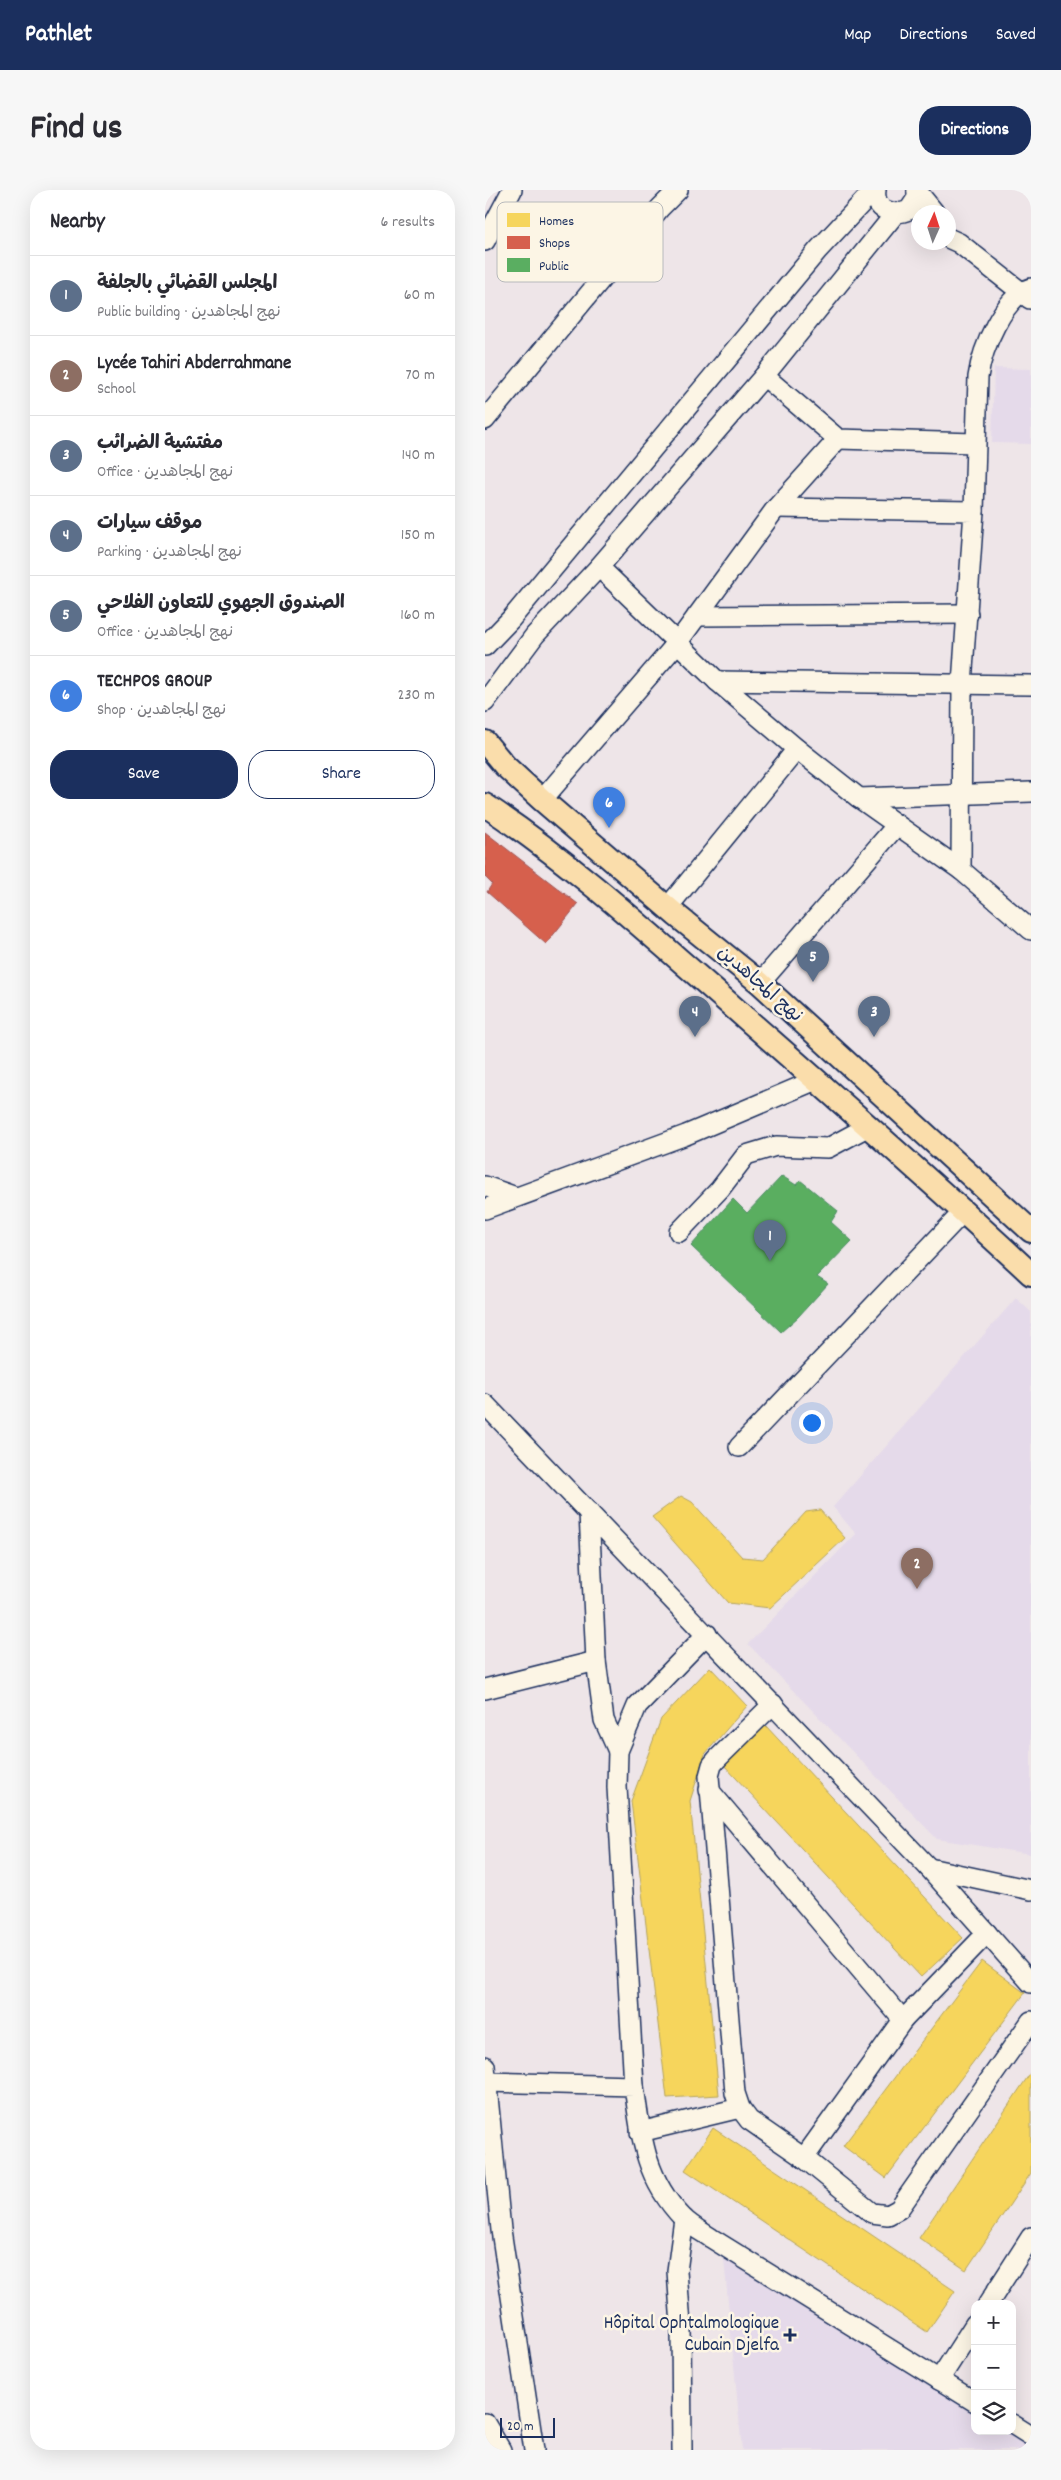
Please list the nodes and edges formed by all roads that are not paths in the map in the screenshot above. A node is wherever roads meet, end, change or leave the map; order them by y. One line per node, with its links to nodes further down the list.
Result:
1 (512, 190): 5 (street)
2 (678, 190): 7 (street)
3 (875, 190): 8 (street); 25 (street)
4 (917, 190): 6 (street); 8 (street)
5 (506, 202)
6 (929, 205)
7 (663, 206)
8 (898, 214): 10 (street); 15 (street)
9 (497, 218): 12 (street)
10 (911, 219)
11 (956, 240): 14 (street)
12 (485, 241)
13 (599, 282): 16 (street)
14 (1027, 293): 18 (street)
15 (764, 376): 17 (street); 21 (street)
16 (485, 420)
17 (839, 439): 18 (street); 19 (street)
18 (975, 443): 20 (street)
19 (776, 508): 20 (street); 23 (street)
20 (974, 511): 22 (street)
21 (599, 567): 24 (street); 29 (street)
22 (968, 614): 23 (street); 27 (street)
23 (697, 616): 24 (street)
24 (678, 642): 26 (street); 35 (street)
25 (485, 646)
26 (717, 681): 27 (street); 31 (street)
27 (963, 684): 28 (street); 33 (street)
28 (1031, 685)
29 (485, 702)
30 (485, 742): 35 (main road, نهج المجاهدين)
31 (797, 749): 34 (street); 39 (street)
32 (1031, 792): 33 (street)
33 (963, 793): 34 (street); 38 (street)
34 (859, 798): 37 (street)
35 (542, 800): 39 (main road, نهج المجاهدين)
36 (485, 805): 42 (main road, نهج المجاهدين)
37 (897, 825): 38 (street); 41 (street)
38 (961, 870): 40 (street)
39 (668, 907): 41 (main road, نهج المجاهدين)
40 (1031, 930)
41 (760, 983): 48 (main road, نهج المجاهدين)
42 (816, 1080): 43 (main road, نهج المجاهدين); 45 (street)
43 (867, 1127): 47 (main road, نهج المجاهدين); 49 (street)
44 (485, 1186): 45 (street)
45 (516, 1197): 46 (street)
46 (485, 1209)
47 (964, 1211): 50 (main road, نهج المجاهدين); 52 (street)
48 (1031, 1231)
49 (679, 1232)
50 (1031, 1274)
51 (485, 1404): 53 (street)
52 (739, 1447)
53 (589, 1512): 54 (street); 55 (street)
54 (707, 1634): 57 (street); 58 (street)
55 (596, 1661): 56 (street); 58 (street)
56 (485, 1689)
57 (773, 1704): 59 (street); 60 (street)
58 (618, 1751): 67 (street)
59 (709, 1790): 64 (street); 68 (street)
60 (929, 1868): 61 (street); 62 (street)
61 (1031, 1890)
62 (987, 1933): 63 (street); 64 (street)
63 (1031, 1983)
64 (903, 2020): 70 (street)
65 (1031, 2021): 70 (street)
66 (485, 2076): 67 (street); 81 (street)
67 (634, 2086): 69 (street)
68 (739, 2108): 69 (street); 70 (street)
69 (640, 2132): 71 (street)
70 (803, 2158)
71 (684, 2219): 75 (street); 82 (street)
72 (1031, 2237): 73 (street)
73 (991, 2300)
74 (971, 2330): 75 (street)
75 (939, 2380): 76 (street)
76 (971, 2400)
77 (485, 2423): 80 (street)
78 (1016, 2427): 79 (street)
79 (1031, 2436)
80 (501, 2450)
81 (534, 2450)
82 (682, 2450)

